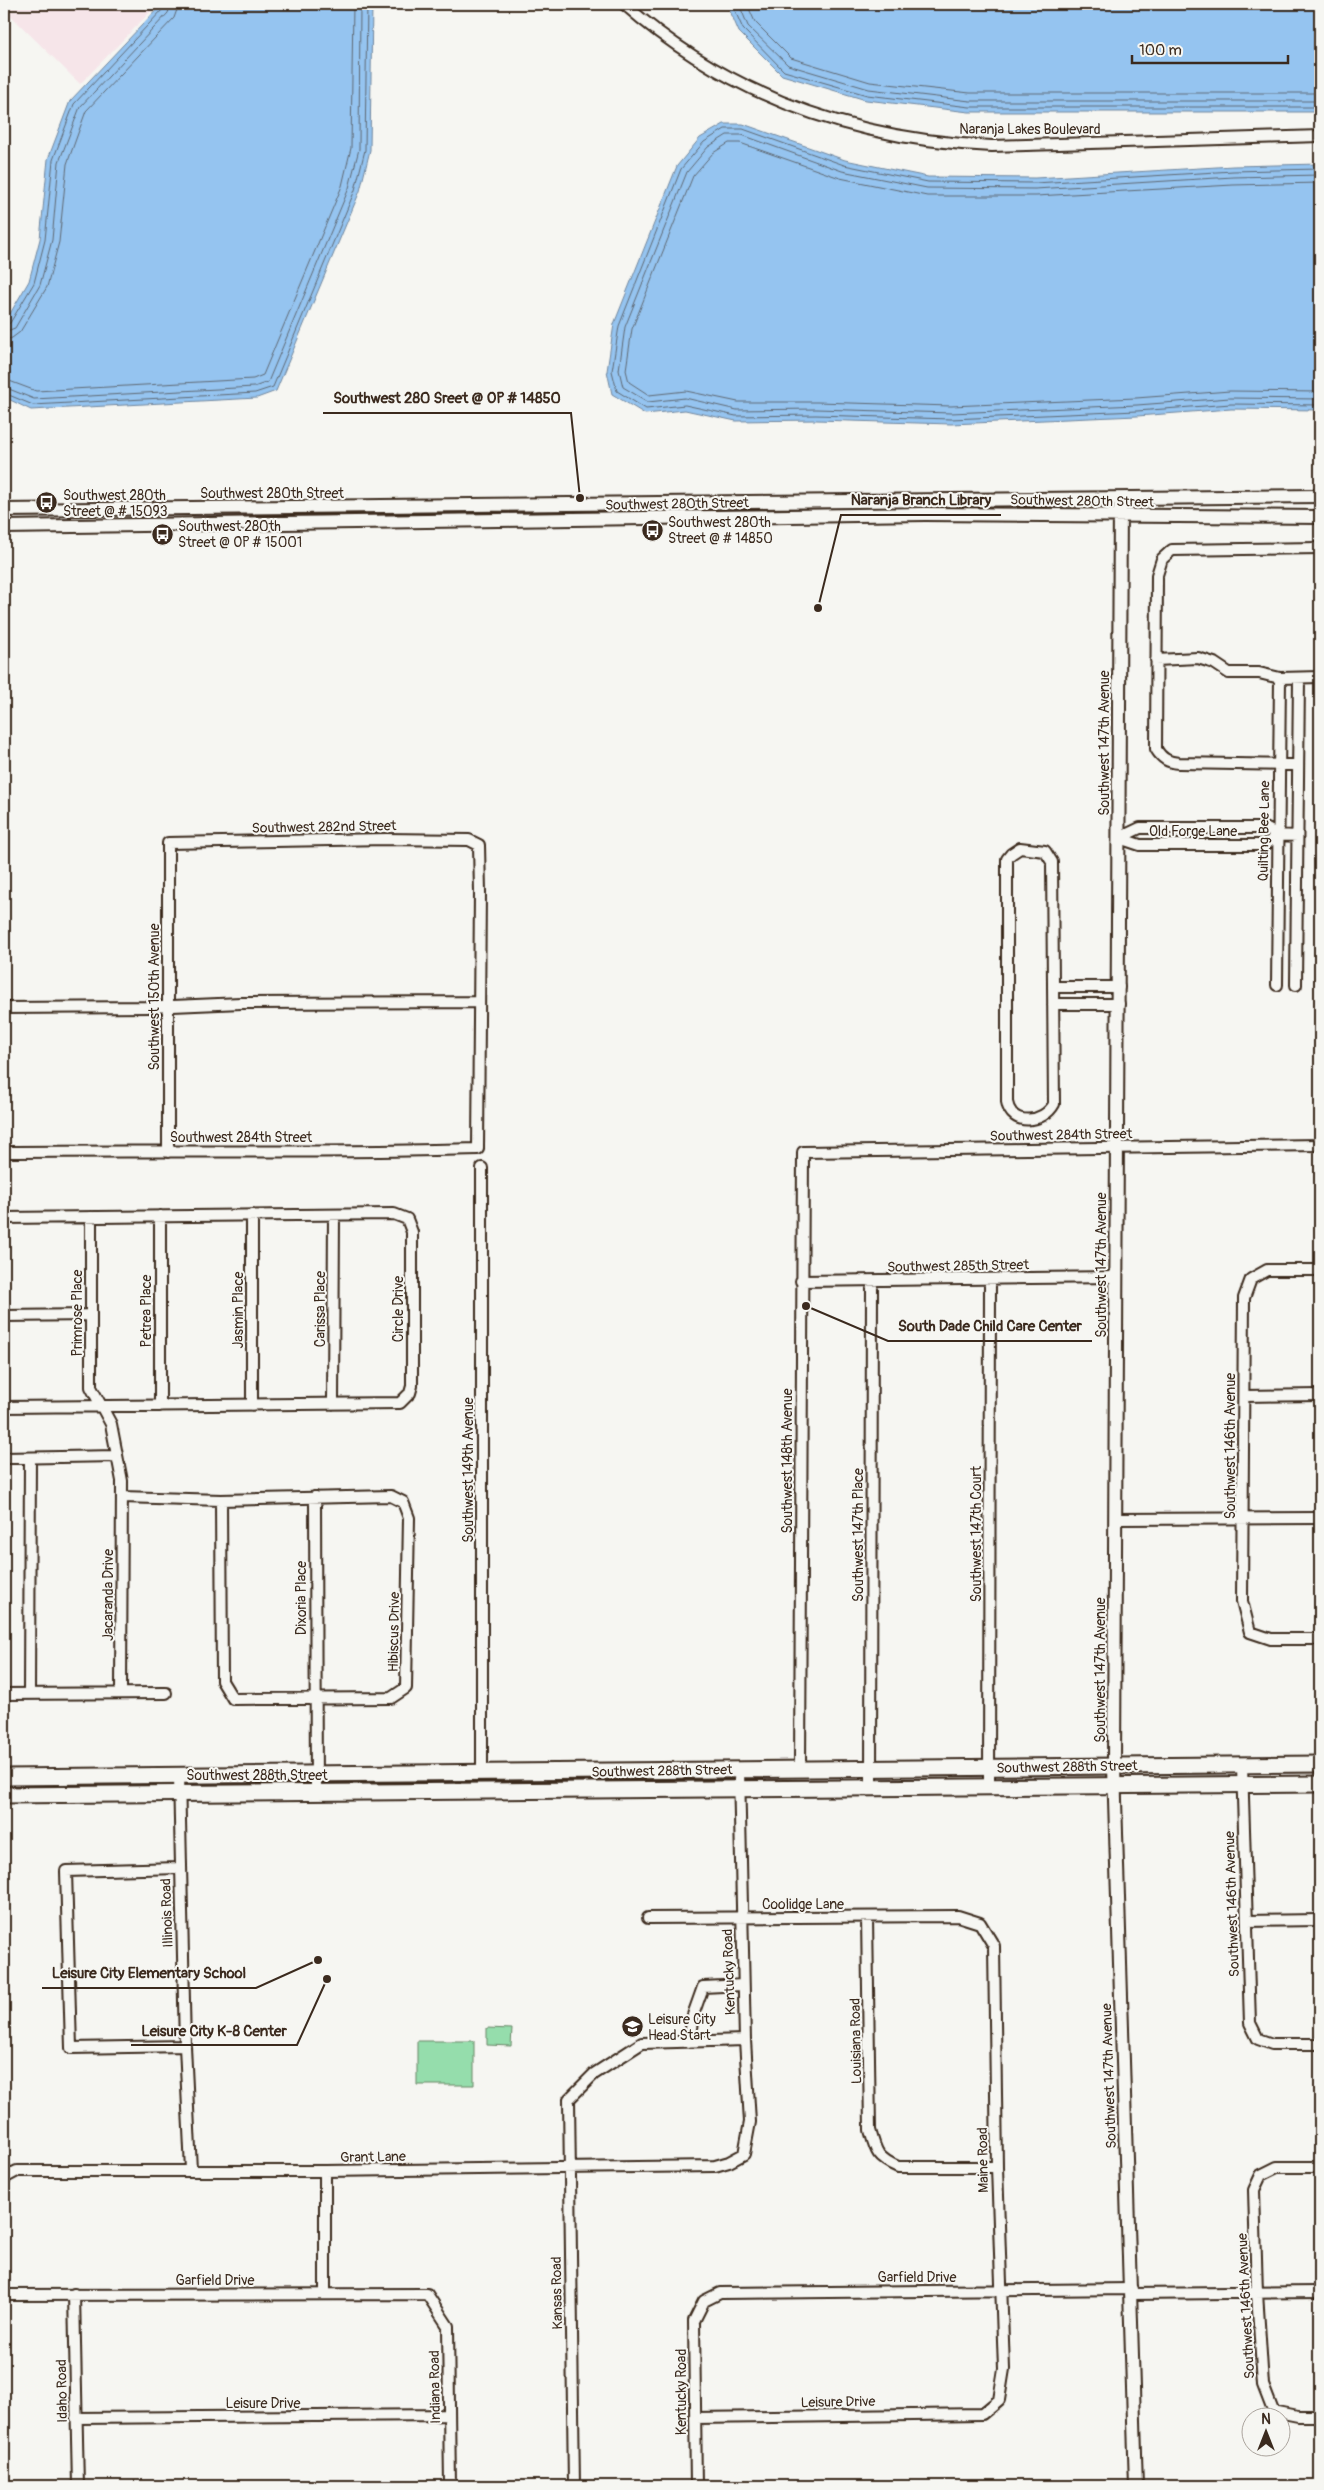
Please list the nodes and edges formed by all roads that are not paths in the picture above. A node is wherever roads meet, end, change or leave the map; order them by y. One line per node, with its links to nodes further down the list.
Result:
1 (624, 4): 2 (street, Naranja Lakes Boulevard)
2 (1320, 136)
3 (1320, 496): 4 (street, Southwest 280th Street)
4 (1219, 498): 5 (street, Southwest 280th Street); 15 (street)
5 (1120, 499): 6 (street, Southwest 280th Street); 13 (street, Southwest 147th Avenue)
6 (693, 503): 7 (street, Southwest 280th Street); 16 (street)
7 (594, 504): 8 (street, Southwest 280th Street); 17 (street)
8 (474, 506): 9 (street, Southwest 280th Street); 18 (street)
9 (339, 507): 10 (street, Southwest 280th Street); 19 (street)
10 (168, 508): 11 (street, Southwest 280th Street); 20 (street)
11 (64, 509): 12 (street, Southwest 280th Street); 21 (street)
12 (4, 510)
13 (1120, 516): 15 (street, Southwest 280th Street); 16 (street, Southwest 280th Street); 32 (street, Southwest 147th Avenue)
14 (1320, 517): 15 (street, Southwest 280th Street)
15 (1220, 518)
16 (693, 519): 17 (street, Southwest 280th Street)
17 (596, 520): 18 (street, Southwest 280th Street)
18 (475, 522): 19 (street, Southwest 280th Street)
19 (340, 523): 20 (street, Southwest 280th Street)
20 (168, 525): 21 (street, Southwest 280th Street)
21 (64, 526): 22 (street, Southwest 280th Street)
22 (4, 527)
23 (1320, 548): 24 (street)
24 (1156, 660): 26 (street); 28 (street)
25 (1320, 677): 27 (street)
26 (1280, 678): 27 (street); 28 (street, Quilting Bee Lane)
27 (1299, 678): 29 (street)
28 (1279, 765): 29 (street); 30 (street, Quilting Bee Lane)
29 (1298, 765): 31 (street)
30 (1278, 835): 31 (street, Old Forge Lane); 32 (street, Old Forge Lane); 32 (street, Old Forge Lane); 34 (street, Quilting Bee Lane)
31 (1297, 836): 35 (street)
32 (1119, 838): 37 (street, Southwest 147th Avenue)
33 (168, 843): 38 (street, Southwest 282nd Street); 41 (street, Southwest 150th Avenue)
34 (1276, 985)
35 (1296, 985)
36 (1053, 987): 37 (street); 39 (street); 39 (street)
37 (1119, 987): 40 (street, Southwest 147th Avenue)
38 (479, 1002): 41 (street); 46 (street, Southwest 284th Street)
39 (1053, 1004): 40 (street)
40 (1119, 1004): 44 (street, Southwest 147th Avenue)
41 (168, 1006): 42 (street); 46 (street, Southwest 150th Avenue)
42 (4, 1008)
43 (1320, 1145): 44 (street, Southwest 284th Street)
44 (1116, 1148): 47 (street, Southwest 284th Street); 55 (street, Southwest 147th Avenue)
45 (4, 1152): 46 (street, Southwest 284th Street)
46 (168, 1152)
47 (802, 1152): 57 (street, Southwest 148th Avenue)
48 (482, 1168): 90 (street, Southwest 149th Avenue)
49 (252, 1215): 50 (street, Circle Drive); 51 (street, Circle Drive); 64 (street, Jasmin Place)
50 (334, 1215): 63 (street, Carissa Place); 63 (street, Circle Drive)
51 (160, 1216): 52 (street, Circle Drive); 65 (street, Petrea Place)
52 (91, 1217): 53 (street, Circle Drive); 59 (street, Primrose Place)
53 (4, 1218)
54 (1320, 1270): 62 (street, Southwest 146th Avenue)
55 (1116, 1277): 56 (street, Southwest 285th Street); 76 (street, Southwest 147th Avenue)
56 (990, 1280): 58 (street, Southwest 285th Street); 86 (street, Southwest 147th Court)
57 (801, 1281): 58 (street, Southwest 285th Street); 88 (street, Southwest 148th Avenue)
58 (872, 1281): 87 (street, Southwest 147th Place)
59 (90, 1315): 60 (street); 67 (street, Primrose Place)
60 (4, 1316)
61 (1320, 1395): 62 (street)
62 (1244, 1396): 74 (street, Southwest 146th Avenue)
63 (333, 1404): 64 (street, Circle Drive)
64 (252, 1405): 65 (street, Circle Drive)
65 (160, 1406): 67 (street, Circle Drive)
66 (4, 1407): 67 (street, Circle Drive)
67 (102, 1407): 68 (street)
68 (116, 1456): 70 (street); 71 (street)
69 (4, 1458): 70 (street)
70 (30, 1458): 81 (street)
71 (122, 1497): 73 (street, Hibiscus Drive); 78 (street, Jacaranda Drive)
72 (315, 1497): 73 (street, Hibiscus Drive); 82 (street, Dixoria Place); 82 (street, Hibiscus Drive)
73 (221, 1500): 82 (street, Hibiscus Drive)
74 (1244, 1518): 75 (street); 76 (street); 77 (street, Southwest 146th Avenue)
75 (1320, 1518)
76 (1116, 1519): 85 (street, Southwest 147th Avenue)
77 (1320, 1639)
78 (121, 1693): 79 (street); 81 (street)
79 (166, 1693)
80 (4, 1694): 81 (street)
81 (29, 1694)
82 (315, 1699): 92 (street, Dixoria Place)
83 (1320, 1764): 84 (main road, Southwest 288th Street)
84 (1242, 1765): 85 (main road, Southwest 288th Street); 95 (street, Southwest 146th Avenue)
85 (1114, 1767): 86 (main road, Southwest 288th Street); 96 (street, Southwest 147th Avenue)
86 (989, 1768): 87 (main road, Southwest 288th Street); 97 (street, Southwest 147th Court)
87 (871, 1769): 88 (main road, Southwest 288th Street); 98 (street, Southwest 147th Place)
88 (800, 1770): 89 (main road, Southwest 288th Street)
89 (739, 1771): 90 (main road, Southwest 288th Street); 99 (street, Kentucky Road)
90 (482, 1773): 92 (main road, Southwest 288th Street)
91 (179, 1775): 92 (main road, Southwest 288th Street); 93 (main road, Southwest 288th Street); 101 (street, Illinois Road)
92 (316, 1775): 100 (street, Dixoria Place)
93 (4, 1777)
94 (1320, 1784): 95 (main road, Southwest 288th Street)
95 (1242, 1785): 96 (main road, Southwest 288th Street); 109 (street, Southwest 146th Avenue)
96 (1114, 1786): 97 (main road, Southwest 288th Street); 123 (street, Southwest 147th Avenue)
97 (990, 1788): 98 (main road, Southwest 288th Street)
98 (871, 1789): 99 (main road, Southwest 288th Street)
99 (739, 1790): 100 (main road, Southwest 288th Street); 106 (street, Kentucky Road)
100 (316, 1793): 101 (main road, Southwest 288th Street)
101 (179, 1795): 102 (main road, Southwest 288th Street); 103 (street, Illinois Road)
102 (4, 1796)
103 (180, 1868): 114 (street, Illinois Road); 114 (street)
104 (958, 1916): 107 (street, Coolidge Lane); 116 (street, Maine Road)
105 (648, 1918): 106 (street, Coolidge Lane)
106 (741, 1918): 107 (street, Coolidge Lane); 110 (street, Kentucky Road)
107 (867, 1918): 116 (street, Louisiana Road)
108 (1320, 1920): 109 (street)
109 (1247, 1921): 113 (street, Southwest 146th Avenue)
110 (743, 1985): 111 (street, Kentucky Road); 112 (street)
111 (745, 2040): 112 (street); 115 (street, Kentucky Road)
112 (689, 2042): 118 (street, Kansas Road)
113 (1320, 2044)
114 (185, 2046): 119 (street, Illinois Road)
115 (729, 2162): 118 (street, Grant Lane)
116 (996, 2167): 122 (street, Maine Road)
117 (1320, 2167): 126 (street, Southwest 146th Avenue)
118 (569, 2168): 120 (street, Grant Lane); 138 (street, Kansas Road)
119 (191, 2170): 120 (street, Grant Lane); 121 (street, Grant Lane)
120 (325, 2171): 125 (street)
121 (4, 2178)
122 (1001, 2290): 123 (street, Garfield Drive); 130 (street, Garfield Drive); 131 (street, Maine Road)
123 (1132, 2292): 126 (street, Garfield Drive); 140 (street, Southwest 147th Avenue)
124 (1320, 2292): 126 (street, Garfield Drive)
125 (325, 2293): 127 (street, Garfield Drive); 128 (street, Garfield Drive)
126 (1257, 2293): 133 (street, Southwest 146th Avenue)
127 (74, 2294): 129 (street, Garfield Drive); 134 (street, Idaho Road)
128 (427, 2294): 132 (street, Indiana Road)
129 (4, 2296)
130 (704, 2301): 135 (street, Kentucky Road)
131 (982, 2414): 135 (street, Leisure Drive)
132 (449, 2415): 134 (street, Leisure Drive); 137 (street, Indiana Road)
133 (1320, 2416)
134 (76, 2418): 136 (street, Idaho Road)
135 (695, 2418): 139 (street, Kentucky Road)
136 (78, 2486)
137 (450, 2486)
138 (574, 2486)
139 (696, 2486)
140 (1136, 2486)

